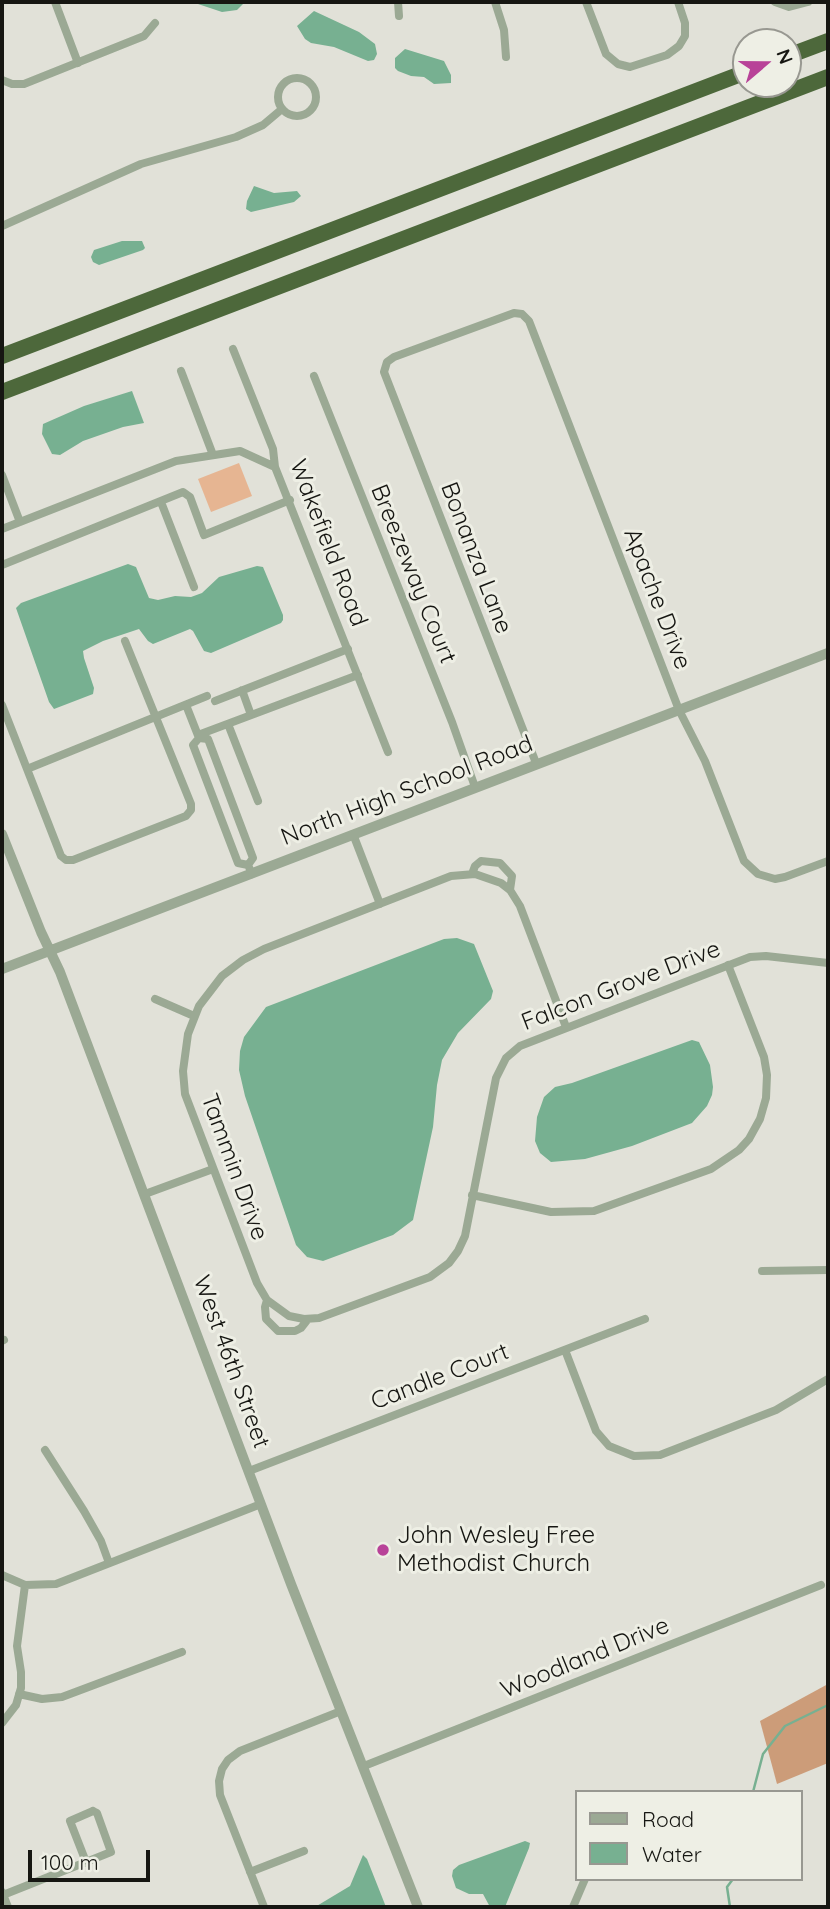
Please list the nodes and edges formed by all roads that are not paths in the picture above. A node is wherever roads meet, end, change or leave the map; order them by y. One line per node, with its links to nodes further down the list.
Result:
1 (55, 2): 13 (street)
2 (398, 2): 8 (street)
3 (495, 2): 12 (street)
4 (586, 2): 5 (street)
5 (678, 2)
6 (775, 2): 7 (street)
7 (808, 2)
8 (399, 16)
9 (155, 23): 13 (street)
10 (828, 41): 11 (highway)
11 (802, 51)
12 (506, 57)
13 (78, 63): 16 (street)
14 (732, 77): 21 (highway)
15 (828, 77): 24 (highway)
16 (2, 80)
17 (282, 109): 17 (street); 18 (street)
18 (2, 226)
19 (523, 314): 41 (street, Apache Drive); 47 (street, Bonanza Lane)
20 (233, 349): 26 (street, Wakefield Road)
21 (2, 356)
22 (181, 371): 25 (street)
23 (314, 376): 49 (street, Breezeway Court)
24 (2, 393)
25 (213, 455): 26 (street); 30 (street)
26 (275, 467): 28 (street, Wakefield Road)
27 (2, 475): 30 (street)
28 (290, 500): 29 (street); 35 (street, Wakefield Road)
29 (161, 502): 32 (street); 33 (street)
30 (20, 522): 31 (street)
31 (2, 529)
32 (2, 565)
33 (194, 587)
34 (125, 641): 43 (street)
35 (348, 649): 37 (street, Wakefield Road); 38 (street)
36 (828, 653): 41 (street, North High School Road)
37 (358, 675): 42 (street); 46 (street, Wakefield Road)
38 (242, 691): 40 (street); 42 (street)
39 (2, 705): 48 (street)
40 (186, 705): 43 (street); 45 (street)
41 (679, 710): 47 (street, North High School Road); 55 (street, Apache Drive)
42 (251, 715): 44 (street)
43 (156, 717): 48 (street); 48 (street)
44 (228, 724): 45 (street); 51 (street)
45 (198, 736): 50 (street); 52 (street)
46 (388, 751)
47 (536, 764): 49 (street, North High School Road)
48 (27, 769)
49 (475, 787): 54 (street, North High School Road)
50 (231, 800): 52 (street); 56 (street)
51 (258, 801)
52 (217, 805): 56 (street)
53 (2, 834): 60 (street, West 46th Street)
54 (353, 834): 56 (street, North High School Road); 59 (street)
55 (828, 861)
56 (250, 869): 60 (street, North High School Road)
57 (472, 873): 58 (street); 58 (street, Tammin Drive); 59 (street, Tammin Drive)
58 (510, 890): 66 (street)
59 (380, 904): 65 (street, Tammin Drive)
60 (50, 951): 63 (street, North High School Road); 68 (street, West 46th Street)
61 (828, 963): 62 (street, Falcon Grove Drive)
62 (728, 965): 66 (street, Falcon Grove Drive); 69 (street)
63 (2, 969)
64 (155, 999): 65 (street)
65 (194, 1016): 67 (street, Tammin Drive)
66 (566, 1027): 69 (street, Falcon Grove Drive)
67 (213, 1169): 68 (street); 72 (street, Tammin Drive)
68 (145, 1194): 78 (street, West 46th Street)
69 (472, 1195): 73 (street, Falcon Grove Drive)
70 (828, 1270): 71 (street)
71 (762, 1271)
72 (267, 1300): 73 (street); 73 (street, Falcon Grove Drive)
73 (308, 1319)
74 (645, 1319): 75 (street, Candle Court)
75 (565, 1350): 76 (street); 78 (street, Candle Court)
76 (828, 1379)
77 (45, 1450): 80 (street)
78 (249, 1471): 79 (street, West 46th Street)
79 (261, 1504): 80 (street); 86 (street, West 46th Street)
80 (109, 1563): 82 (street)
81 (2, 1576): 82 (street)
82 (25, 1585): 85 (street)
83 (821, 1585): 88 (street, Woodland Drive)
84 (182, 1652): 85 (street)
85 (19, 1694): 87 (street)
86 (341, 1711): 88 (street, West 46th Street); 91 (street)
87 (2, 1723)
88 (363, 1766): 96 (street, West 46th Street)
89 (304, 1851): 91 (street)
90 (86, 1863): 90 (street); 93 (street)
91 (250, 1872): 95 (street)
92 (584, 1881): 97 (street)
93 (2, 1894): 94 (street)
94 (8, 1907)
95 (264, 1907)
96 (418, 1907)
97 (573, 1907)

